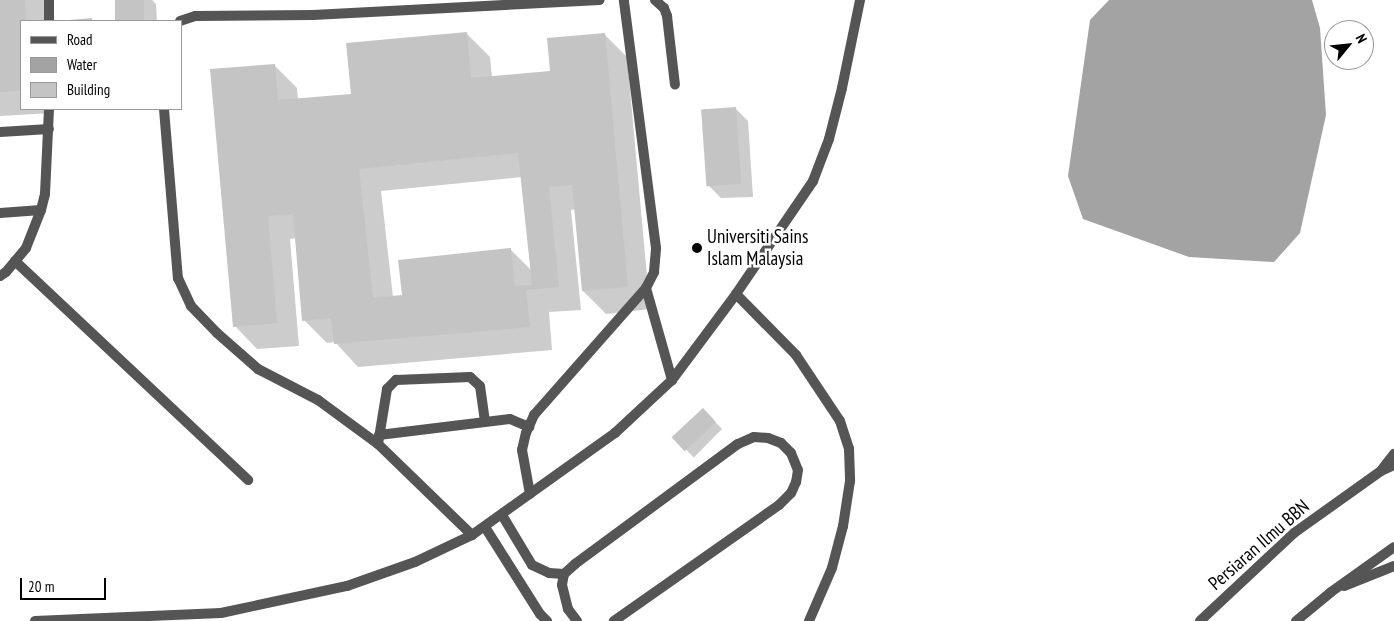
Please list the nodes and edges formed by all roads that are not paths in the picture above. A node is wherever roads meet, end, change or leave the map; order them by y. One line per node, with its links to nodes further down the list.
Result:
1 (49, 0): 6 (street)
2 (600, 0): 7 (street)
3 (624, 0): 17 (street)
4 (655, 0): 8 (street)
5 (860, 0): 18 (street)
6 (49, 20)
7 (182, 20)
8 (675, 85)
9 (49, 110): 11 (street)
10 (164, 110): 22 (street)
11 (50, 129): 12 (street); 13 (street)
12 (0, 132)
13 (41, 210): 14 (street); 15 (street)
14 (0, 213)
15 (15, 261): 16 (street); 26 (street)
16 (0, 276)
17 (646, 288): 19 (street); 21 (street)
18 (736, 294): 19 (street); 39 (street)
19 (672, 380): 27 (street)
20 (485, 422): 21 (street); 22 (street); 22 (street)
21 (529, 427): 27 (street)
22 (379, 440): 30 (street)
23 (1394, 454): 25 (street)
24 (1394, 464): 25 (street, Persiaran Ilmu BBN)
25 (1381, 470): 40 (street, Persiaran Ilmu BBN)
26 (248, 480)
27 (530, 494): 28 (street)
28 (502, 515): 29 (street); 33 (street)
29 (485, 527): 30 (street); 36 (street)
30 (472, 535): 35 (street)
31 (1394, 547): 34 (street)
32 (1394, 566): 34 (street)
33 (564, 574): 37 (street); 38 (street)
34 (1331, 592): 41 (street)
35 (35, 621)
36 (546, 621)
37 (577, 621)
38 (614, 621)
39 (809, 621)
40 (1200, 621)
41 (1296, 621)

